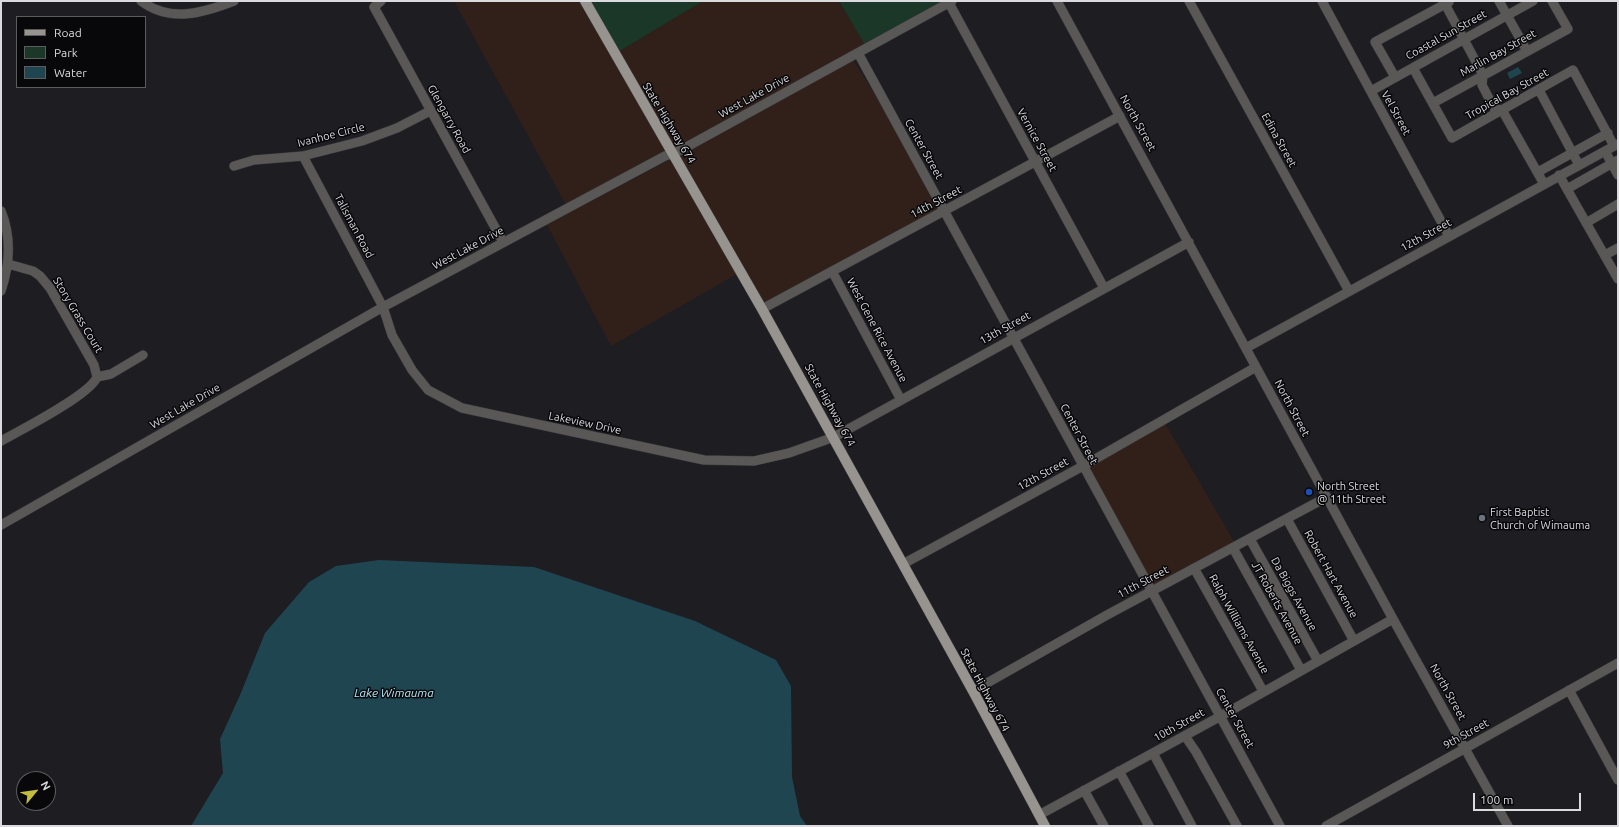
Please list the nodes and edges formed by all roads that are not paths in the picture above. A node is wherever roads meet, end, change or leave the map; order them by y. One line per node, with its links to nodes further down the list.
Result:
1 (141, 1): 2 (street)
2 (234, 1)
3 (585, 1): 30 (main road, State Highway 674)
4 (1057, 1): 25 (street, North Street)
5 (1189, 1): 55 (street, Edina Street)
6 (1322, 1): 21 (street, Vel Street)
7 (1498, 1): 13 (street)
8 (1533, 1): 13 (street, Coastal Sun Street)
9 (1552, 1): 15 (street, Marlin Bay Street)
10 (950, 2): 16 (street, West Lake Drive); 32 (street, Vernice Street)
11 (1447, 2): 14 (street); 19 (street)
12 (378, 4): 24 (street, Glengarry Road)
13 (1507, 16): 14 (street, Coastal Sun Street); 15 (street)
14 (1464, 39): 17 (street, Coastal Sun Street); 18 (street)
15 (1526, 51): 18 (street, Marlin Bay Street)
16 (858, 53): 30 (street, West Lake Drive); 43 (street, Center Street)
17 (1413, 68): 19 (street, Coastal Sun Street); 22 (street)
18 (1483, 75): 22 (street, Marlin Bay Street); 23 (street)
19 (1395, 77): 21 (street, Coastal Sun Street)
20 (1539, 90): 23 (street, Tropical Bay Street); 26 (street, Tropical Bay Street); 29 (street)
21 (1371, 91): 45 (street, Vel Street)
22 (1432, 103): 23 (street, Tropical Bay Street)
23 (1502, 110): 36 (street)
24 (430, 111): 31 (street, Ivanhoe Circle); 46 (street, Glengarry Road)
25 (1120, 116): 32 (street, 14th Street); 47 (street, North Street)
26 (1608, 133): 27 (street); 29 (street)
27 (1616, 144): 28 (street, 12th Street)
28 (1604, 151): 33 (street); 34 (street, 12th Street)
29 (1573, 152): 34 (street); 36 (street)
30 (673, 153): 46 (street, West Lake Drive); 57 (main road, State Highway 674)
31 (303, 156): 35 (street, Ivanhoe Circle); 56 (street, Talisman Road)
32 (1035, 162): 43 (street, 14th Street); 53 (street, Vernice Street)
33 (1615, 162): 38 (street); 40 (street)
34 (1579, 164): 37 (street, 12th Street)
35 (234, 166)
36 (1538, 172): 39 (street)
37 (1559, 175): 39 (street, 12th Street); 40 (street)
38 (1618, 175)
39 (1544, 184): 45 (street, 12th Street)
40 (1567, 188): 44 (street)
41 (1618, 204): 44 (street)
42 (1, 211): 50 (street)
43 (945, 211): 51 (street, 14th Street); 58 (street, Center Street)
44 (1586, 223): 49 (street)
45 (1449, 236): 55 (street, 12th Street)
46 (503, 242): 56 (street, West Lake Drive)
47 (1188, 242): 53 (street, 13th Street); 59 (street, North Street)
48 (1618, 248): 49 (street)
49 (1605, 255): 52 (street)
50 (8, 264): 54 (street); 62 (street, Story Grass Court)
51 (832, 271): 57 (street, 14th Street); 63 (street, West Gene Rice Avenue)
52 (1618, 279)
53 (1104, 288): 58 (street, 13th Street)
54 (1, 291)
55 (1348, 291): 59 (street, 12th Street)
56 (383, 307): 64 (street, Lakeview Drive); 69 (street, West Lake Drive)
57 (762, 309): 64 (main road, State Highway 674)
58 (1014, 337): 63 (street, 13th Street); 66 (street, Center Street)
59 (1246, 348): 61 (street, North Street)
60 (143, 355): 62 (street)
61 (1256, 367): 66 (street, 12th Street); 67 (street, North Street)
62 (97, 377): 65 (street)
63 (901, 400): 64 (street, 13th Street)
64 (834, 437): 72 (main road, State Highway 674)
65 (1, 441)
66 (1083, 466): 72 (street, 12th Street); 74 (street, Center Street)
67 (1327, 497): 68 (street, 11th Street); 75 (street, North Street)
68 (1287, 519): 70 (street, 11th Street); 76 (street, Robert Hart Avenue)
69 (1, 525)
70 (1250, 539): 71 (street, 11th Street); 77 (street, Da Biggs Avenue)
71 (1233, 548): 73 (street, 11th Street); 79 (street, JT Roberts Avenue)
72 (903, 564): 81 (main road, State Highway 674)
73 (1194, 568): 74 (street, 11th Street); 82 (street, Ralph Williams Avenue)
74 (1151, 591): 81 (street, 11th Street); 83 (street, Center Street)
75 (1393, 619): 76 (street, 10th Street); 85 (street, North Street)
76 (1354, 640): 77 (street, 10th Street)
77 (1318, 661): 79 (street, 10th Street)
78 (1618, 663): 80 (street, 9th Street)
79 (1300, 670): 82 (street, 10th Street)
80 (1569, 690): 85 (street, 9th Street); 88 (street)
81 (973, 691): 90 (main road, State Highway 674)
82 (1263, 691): 83 (street, 10th Street)
83 (1221, 716): 84 (street, 10th Street); 96 (street, Center Street)
84 (1185, 736): 86 (street, 10th Street); 95 (street)
85 (1465, 748): 97 (street, 9th Street); 98 (street, North Street)
86 (1152, 753): 87 (street, 10th Street); 94 (street)
87 (1119, 771): 89 (street, 10th Street); 93 (street)
88 (1618, 780)
89 (1084, 790): 90 (street, 10th Street); 92 (street)
90 (1039, 815): 91 (main road, State Highway 674)
91 (1045, 826)
92 (1104, 826)
93 (1150, 826)
94 (1192, 826)
95 (1237, 826)
96 (1280, 826)
97 (1326, 826)
98 (1508, 826)

